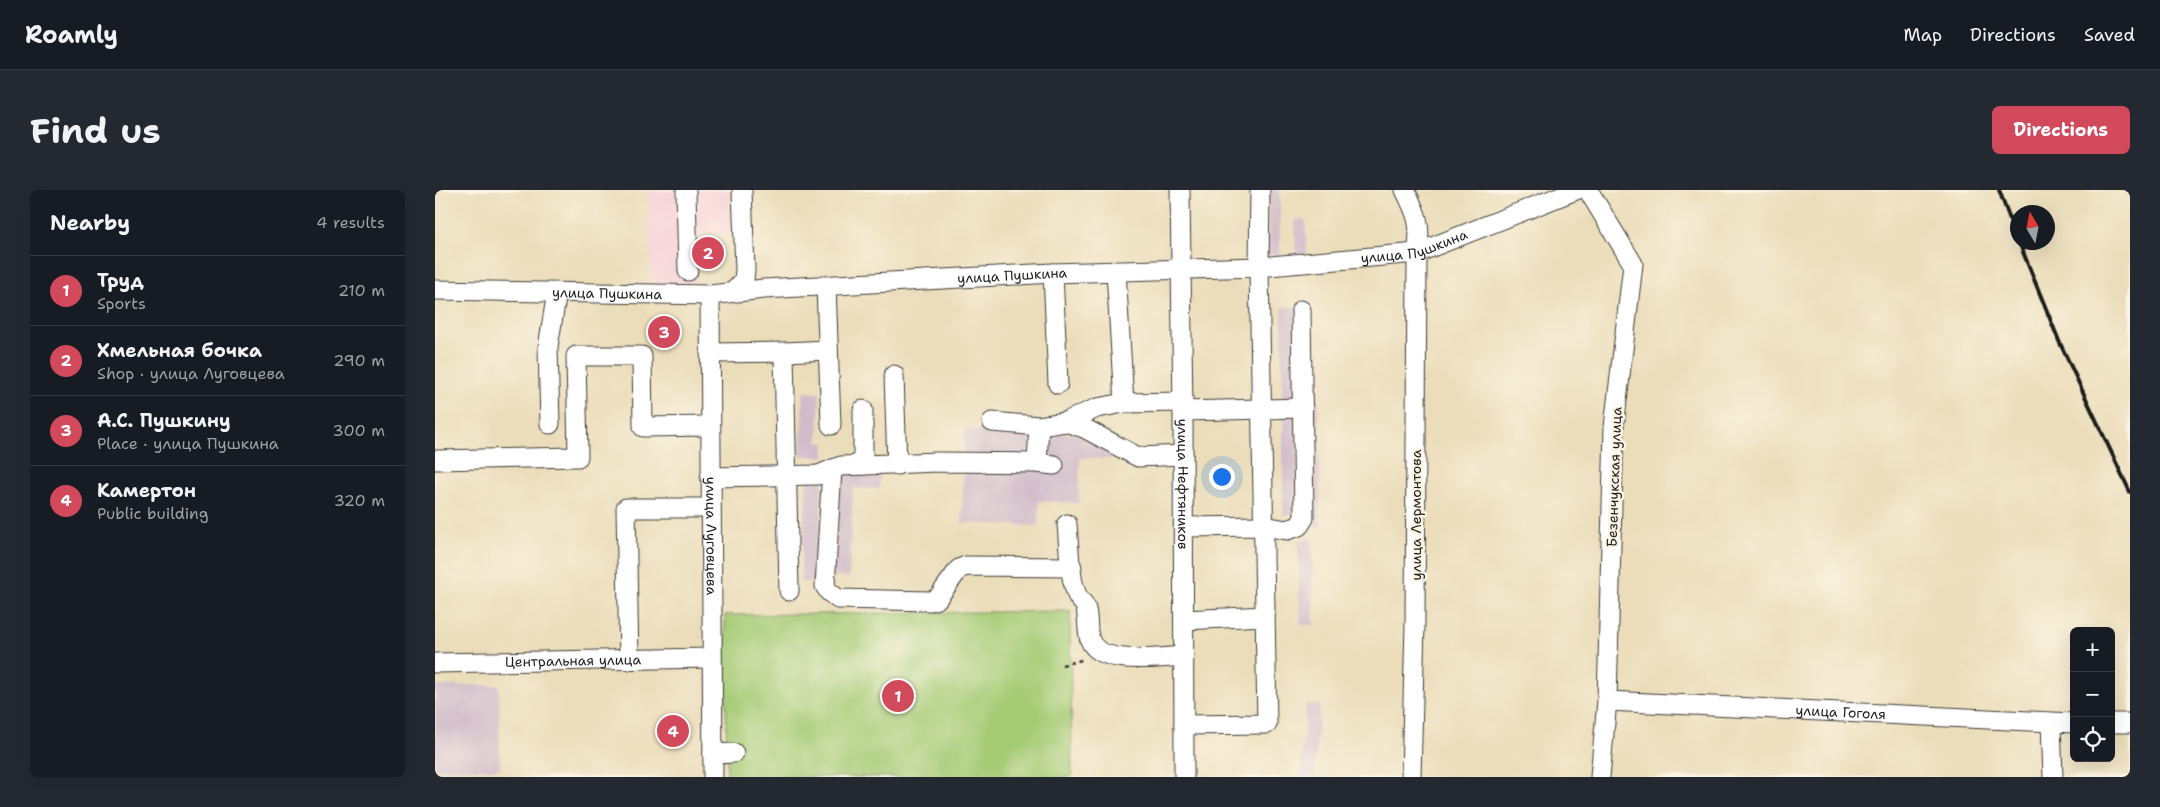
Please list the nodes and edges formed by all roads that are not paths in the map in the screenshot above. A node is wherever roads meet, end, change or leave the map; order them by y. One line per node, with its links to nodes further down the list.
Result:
1 (687, 190): 11 (street)
2 (742, 190): 17 (street)
3 (1180, 190): 10 (street, улица Нефтяников)
4 (1260, 190): 9 (street)
5 (1405, 190): 8 (street, улица Лермонтова)
6 (1576, 190): 8 (street, улица Пушкина)
7 (1588, 190): 57 (street, Безенчукская улица)
8 (1417, 253): 9 (street, улица Пушкина); 67 (street, улица Лермонтова)
9 (1259, 267): 10 (street, улица Пушкина); 30 (street)
10 (1180, 270): 12 (street, улица Пушкина); 28 (street, улица Нефтяников)
11 (689, 271)
12 (1116, 271): 13 (street, улица Пушкина); 27 (street)
13 (1053, 273): 14 (street, улица Пушкина); 26 (street)
14 (827, 285): 17 (street, улица Пушкина); 20 (street)
15 (435, 290): 16 (street, улица Пушкина)
16 (557, 292): 18 (street, улица Пушкина); 23 (street)
17 (733, 292): 18 (street, улица Пушкина)
18 (710, 295): 22 (street, улица Луговцева)
19 (1301, 310): 29 (street)
20 (828, 350): 21 (street); 35 (street)
21 (784, 352): 22 (street); 43 (street)
22 (710, 353): 36 (street, улица Луговцева)
23 (548, 356): 24 (street); 34 (street)
24 (576, 356): 36 (street); 39 (street)
25 (894, 375): 41 (street)
26 (1058, 384)
27 (1123, 403): 28 (street); 33 (street)
28 (1183, 406): 30 (street); 38 (street, улица Нефтяников)
29 (1303, 408): 30 (street); 47 (street)
30 (1262, 409): 47 (street)
31 (863, 410): 40 (street)
32 (992, 422): 37 (street)
33 (1065, 422): 37 (street); 38 (street)
34 (550, 424)
35 (831, 425)
36 (710, 426): 44 (street, улица Луговцева)
37 (1039, 426): 41 (street)
38 (1183, 455): 48 (street, улица Нефтяников)
39 (435, 460)
40 (863, 465): 41 (street); 42 (street)
41 (897, 465)
42 (832, 469): 43 (street); 49 (street)
43 (787, 476): 44 (street); 50 (street)
44 (710, 477): 45 (street, улица Луговцева)
45 (710, 508): 54 (street, улица Луговцева); 55 (street)
46 (1067, 524): 49 (street)
47 (1264, 526): 48 (street); 51 (street)
48 (1184, 527): 52 (street, улица Нефтяников)
49 (1072, 567): 53 (street)
50 (789, 591)
51 (1265, 616): 52 (street); 62 (street)
52 (1184, 620): 53 (street, улица Нефтяников)
53 (1184, 656): 62 (street, улица Нефтяников)
54 (711, 658): 55 (street, Центральная улица); 64 (street, улица Луговцева)
55 (629, 660): 56 (street, Центральная улица)
56 (435, 663)
57 (1607, 701): 59 (street, улица Гоголя); 68 (street, Безенчукская улица)
58 (2130, 722): 61 (street)
59 (2051, 723): 60 (street, улица Гоголя); 69 (street)
60 (2070, 723)
61 (2115, 723)
62 (1184, 725): 66 (street, улица Нефтяников)
63 (734, 753): 64 (street)
64 (713, 754): 65 (street, улица Луговцева)
65 (713, 777)
66 (1184, 777)
67 (1411, 777)
68 (1600, 777)
69 (2053, 777)

